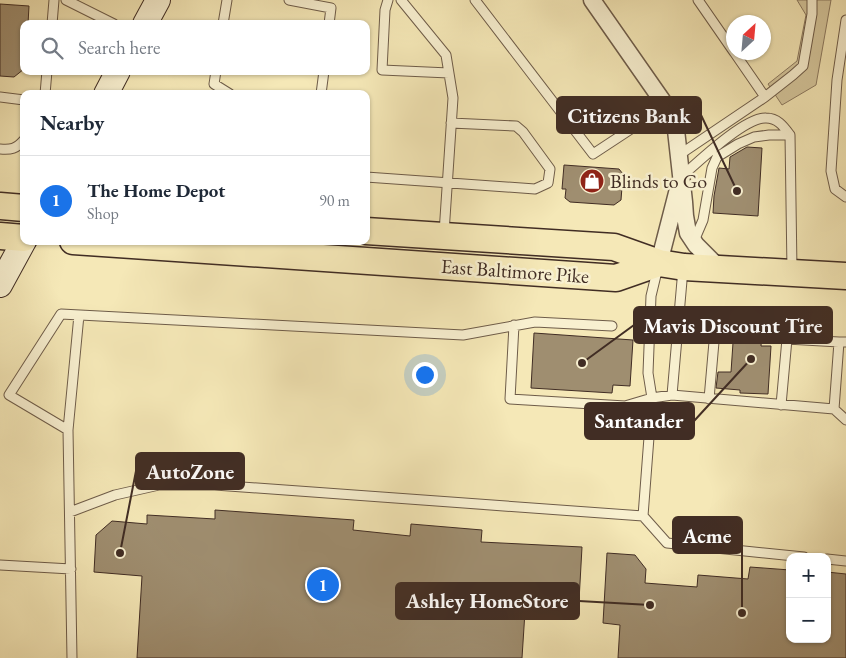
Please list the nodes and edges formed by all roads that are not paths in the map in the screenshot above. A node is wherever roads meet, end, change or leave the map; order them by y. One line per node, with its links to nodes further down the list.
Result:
1 (54, 0): 13 (lane)
2 (66, 0): 14 (lane)
3 (227, 0): 15 (lane)
4 (289, 0): 16 (lane)
5 (388, 0): 20 (lane)
6 (401, 0): 20 (lane)
7 (475, 0): 30 (lane)
8 (592, 0): 30 (street)
9 (698, 0): 18 (lane)
10 (806, 0): 12 (lane)
11 (812, 0): 12 (lane)
12 (812, 14): 28 (lane)
13 (52, 20)
14 (106, 20)
15 (224, 20)
16 (330, 20)
17 (846, 20): 39 (lane)
18 (726, 40)
19 (739, 60): 28 (lane)
20 (449, 74): 31 (lane)
21 (47, 75): 24 (lane)
22 (215, 75): 25 (lane)
23 (323, 75): 26 (lane)
24 (46, 90)
25 (224, 90)
26 (322, 90)
27 (0, 97): 29 (lane)
28 (764, 97): 35 (lane)
29 (20, 100)
30 (666, 106): 35 (street)
31 (451, 122): 38 (lane); 38 (lane)
32 (790, 135): 37 (lane); 47 (lane); 53 (lane)
33 (20, 144): 34 (lane)
34 (0, 149)
35 (679, 155): 37 (street)
36 (370, 177): 38 (lane)
37 (681, 177): 47 (street); 51 (street)
38 (447, 182): 45 (lane)
39 (846, 197)
40 (0, 206): 41 (main road)
41 (20, 208)
42 (370, 231): 43 (main road, East Baltimore Pike)
43 (399, 233): 45 (main road, East Baltimore Pike); 50 (main road)
44 (0, 236): 46 (main road)
45 (444, 236): 51 (main road, East Baltimore Pike)
46 (20, 239)
47 (694, 241): 52 (street)
48 (21, 245): 55 (street)
49 (132, 245): 50 (main road, East Baltimore Pike)
50 (398, 263): 51 (main road, East Baltimore Pike)
51 (671, 265): 52 (main road); 61 (lane); 62 (lane)
52 (720, 269): 53 (main road)
53 (792, 272): 54 (main road)
54 (846, 276)
55 (0, 285)
56 (79, 315): 57 (lane); 67 (lane); 67 (lane)
57 (514, 325): 58 (lane); 62 (lane)
58 (612, 326)
59 (788, 339): 60 (lane); 63 (lane); 64 (lane)
60 (843, 342): 65 (lane)
61 (672, 396): 62 (lane); 63 (lane)
62 (652, 398): 69 (lane)
63 (709, 399): 64 (lane)
64 (781, 405): 65 (lane)
65 (834, 409): 66 (lane)
66 (846, 420)
67 (68, 430): 68 (lane)
68 (70, 512): 69 (lane); 74 (lane)
69 (643, 516): 70 (lane)
70 (786, 555)
71 (831, 559): 72 (lane)
72 (846, 561)
73 (0, 565): 74 (lane)
74 (71, 569): 75 (lane)
75 (72, 658)

